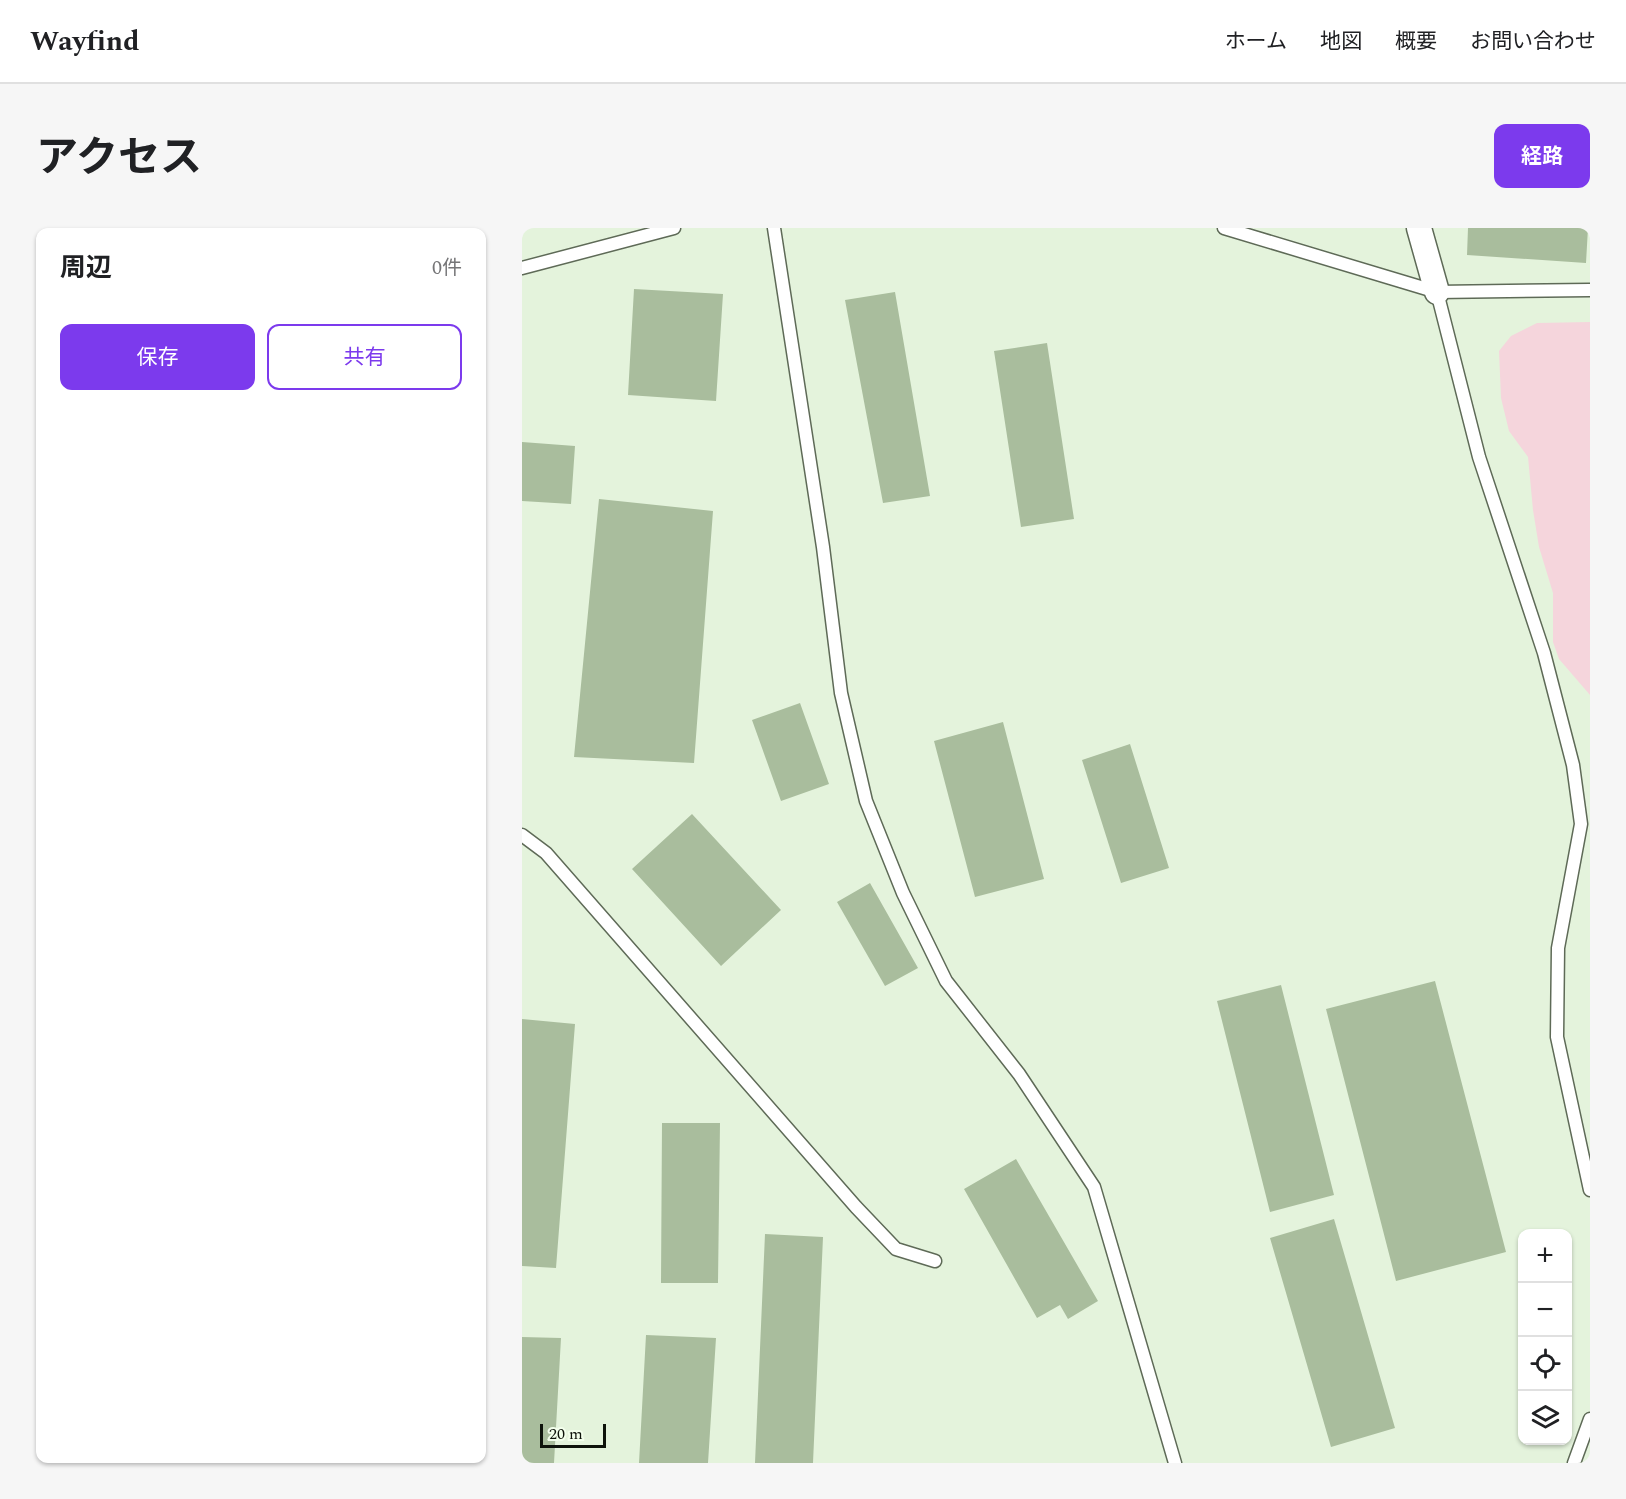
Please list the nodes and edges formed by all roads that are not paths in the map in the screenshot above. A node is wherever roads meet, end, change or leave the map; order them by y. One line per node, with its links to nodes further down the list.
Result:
1 (674, 228): 5 (lane)
2 (774, 228): 12 (lane)
3 (1224, 228): 7 (lane)
4 (1419, 228): 7 (street)
5 (522, 268)
6 (1590, 290): 7 (lane)
7 (1437, 292): 9 (lane)
8 (522, 835): 10 (lane)
9 (1590, 1190)
10 (935, 1261)
11 (1590, 1419): 13 (lane)
12 (1175, 1463)
13 (1574, 1463)

